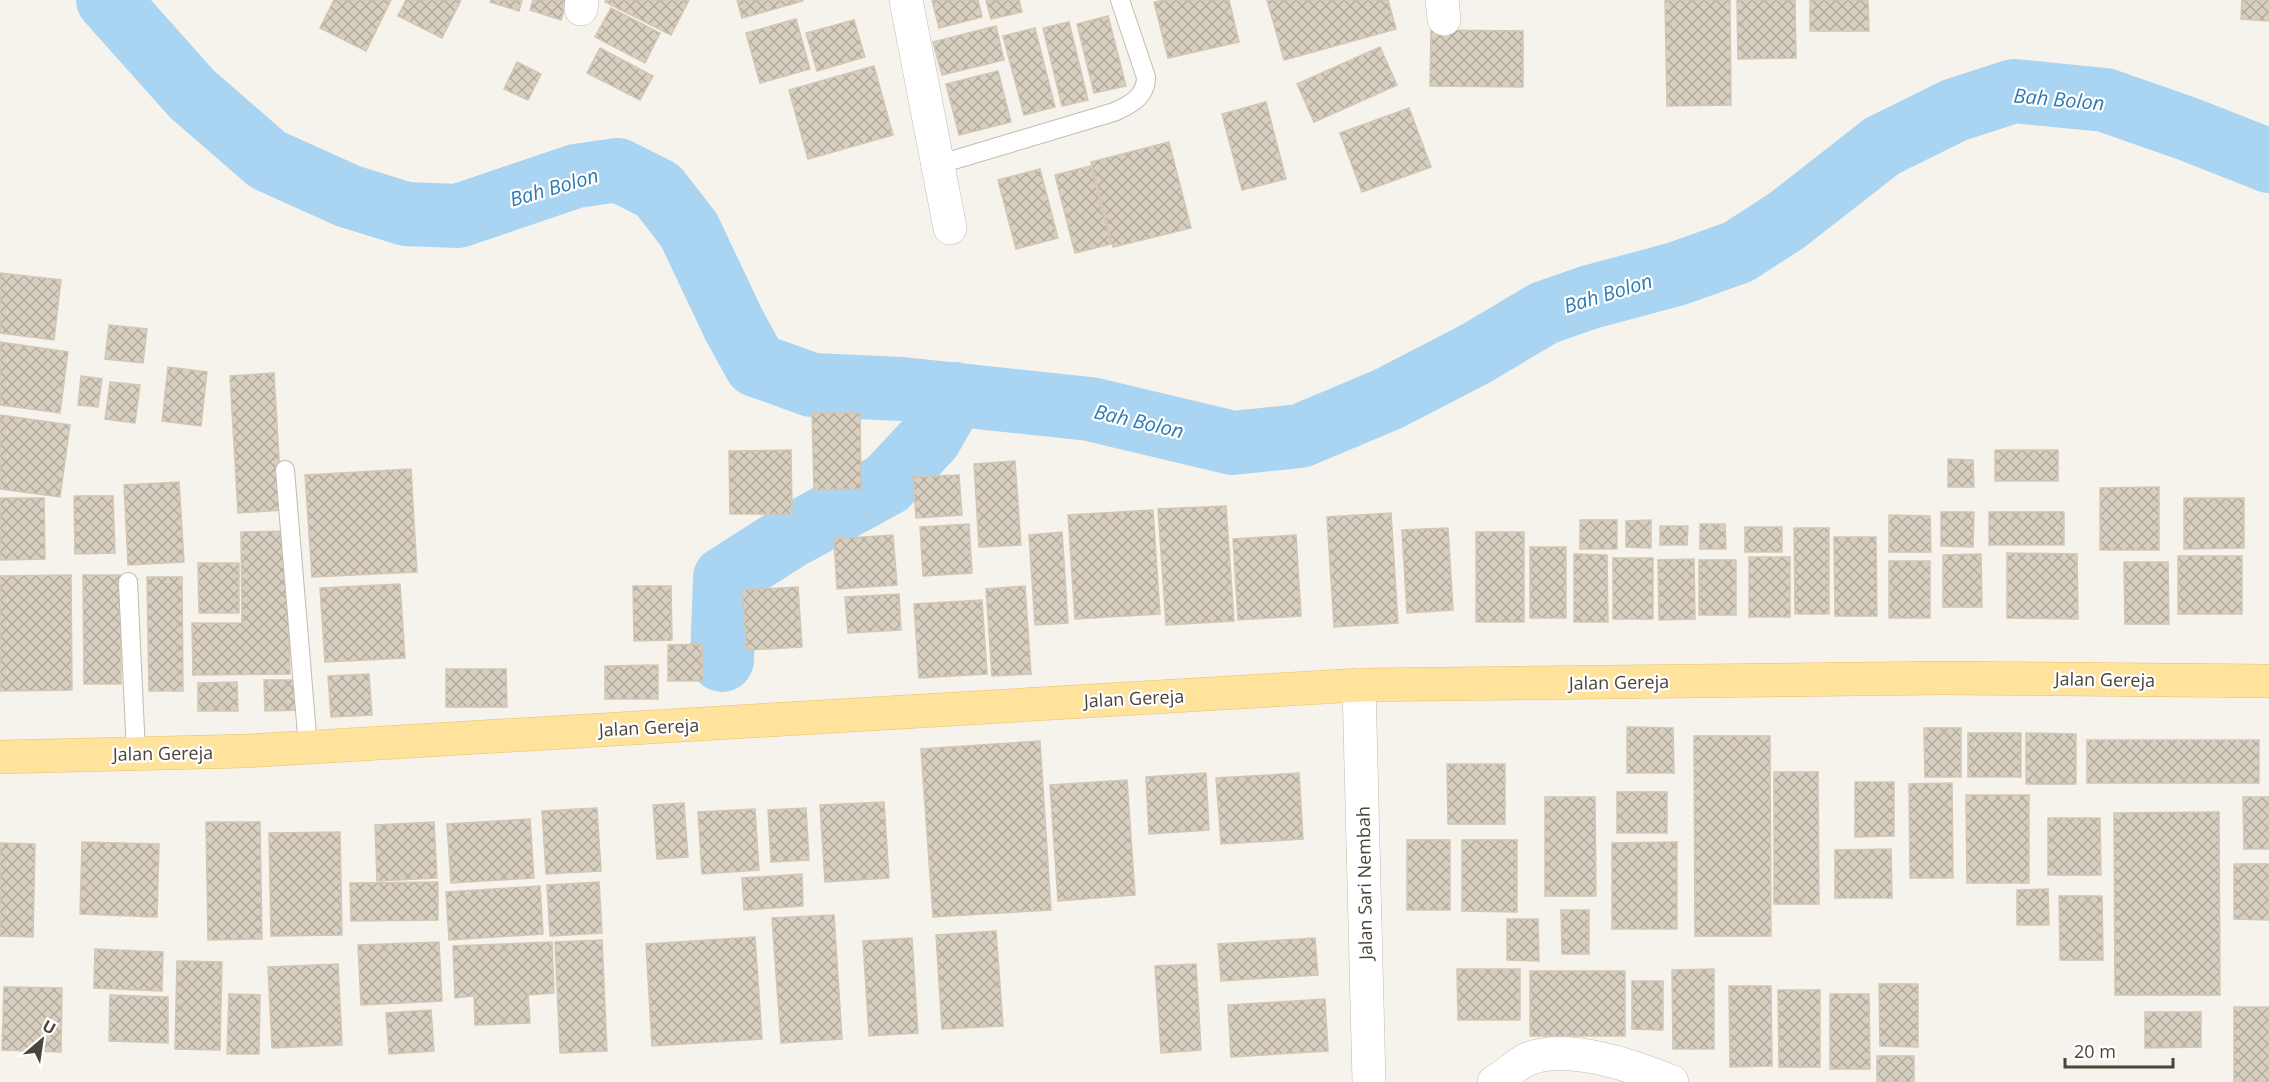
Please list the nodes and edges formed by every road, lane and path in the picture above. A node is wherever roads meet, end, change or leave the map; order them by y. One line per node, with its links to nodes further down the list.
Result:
1 (906, 0): 3 (street)
2 (1120, 0): 3 (lane)
3 (937, 165): 4 (street)
4 (950, 228)
5 (285, 470): 9 (lane)
6 (128, 582): 10 (lane)
7 (2269, 681): 8 (main road, Jalan Gereja)
8 (1359, 685): 9 (main road, Jalan Gereja); 12 (street, Jalan Sari Nembah)
9 (308, 747): 10 (main road, Jalan Gereja)
10 (136, 753): 11 (main road, Jalan Gereja)
11 (0, 757)
12 (1369, 1082)
13 (1494, 1082): 14 (street)
14 (1672, 1082)

